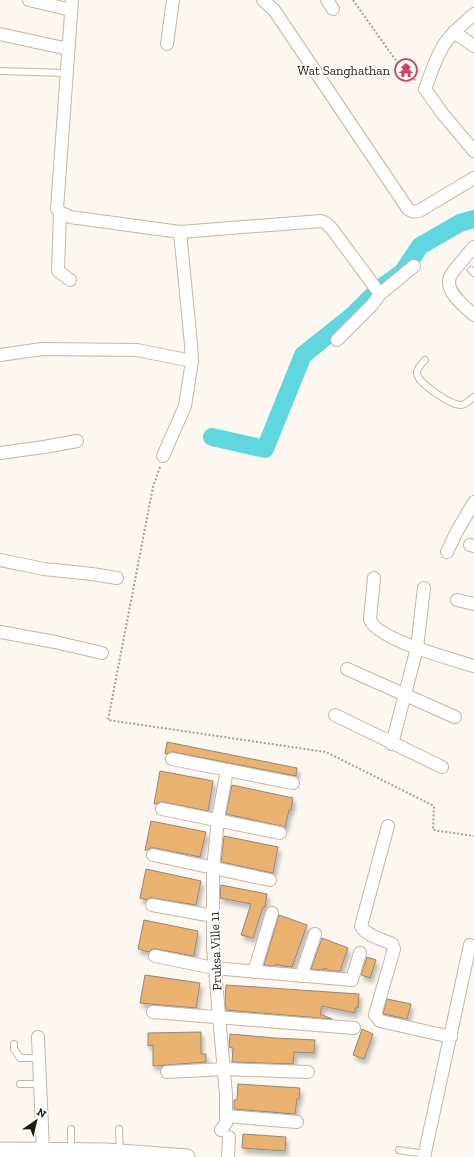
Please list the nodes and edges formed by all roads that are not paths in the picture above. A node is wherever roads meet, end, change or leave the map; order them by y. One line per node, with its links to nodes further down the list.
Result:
1 (29, 0): 4 (street)
2 (173, 0): 8 (street)
3 (263, 0): 14 (street)
4 (71, 5): 10 (street)
5 (474, 14): 6 (street)
6 (454, 32): 9 (street); 13 (street)
7 (0, 34): 10 (street)
8 (167, 44)
9 (474, 46)
10 (68, 49): 12 (street)
11 (0, 71): 12 (lane)
12 (66, 73): 15 (street)
13 (474, 150)
14 (474, 178)
15 (60, 212): 16 (street); 19 (street)
16 (180, 232): 20 (street); 24 (street)
17 (474, 247): 21 (street)
18 (414, 266): 20 (street)
19 (70, 280)
20 (377, 290): 22 (street)
21 (474, 315)
22 (337, 340)
23 (0, 355): 24 (street)
24 (192, 360): 29 (street)
25 (424, 360): 26 (lane)
26 (474, 397)
27 (77, 441): 28 (street)
28 (0, 453)
29 (163, 456)
30 (474, 502): 31 (street)
31 (448, 552)
32 (0, 560): 33 (street)
33 (117, 578)
34 (374, 578): 39 (street)
35 (424, 588): 39 (street)
36 (457, 600): 37 (street)
37 (474, 604)
38 (0, 632): 40 (street)
39 (417, 648): 41 (street); 43 (street)
40 (102, 653)
41 (474, 666)
42 (347, 669): 43 (street)
43 (405, 695): 45 (street); 46 (street)
44 (335, 715): 46 (street)
45 (455, 717)
46 (392, 744): 48 (street)
47 (172, 759): 49 (street)
48 (442, 767)
49 (227, 770): 50 (street); 52 (street, Pruksa Ville 11)
50 (293, 783)
51 (162, 809): 52 (street)
52 (218, 819): 54 (street); 56 (street, Pruksa Ville 11)
53 (388, 826): 72 (street)
54 (280, 833)
55 (154, 855): 56 (street)
56 (214, 869): 57 (street); 60 (street, Pruksa Ville 11)
57 (270, 880)
58 (152, 905): 60 (street)
59 (272, 913): 66 (street)
60 (213, 916): 65 (street, Pruksa Ville 11)
61 (315, 934): 67 (street)
62 (470, 945): 72 (street)
63 (360, 953): 67 (street)
64 (155, 956): 65 (street)
65 (214, 968): 66 (street); 69 (street, Pruksa Ville 11)
66 (254, 972): 67 (street)
67 (301, 976)
68 (153, 1012): 69 (street)
69 (218, 1018): 70 (street); 75 (street, Pruksa Ville 11)
70 (354, 1028)
71 (38, 1037): 74 (street)
72 (451, 1037): 89 (street)
73 (14, 1044): 74 (lane)
74 (39, 1058): 79 (street)
75 (224, 1069): 76 (street); 77 (street); 82 (street, Pruksa Ville 11)
76 (167, 1072)
77 (308, 1072)
78 (20, 1084): 79 (lane)
79 (40, 1084): 87 (street)
80 (296, 1122): 82 (street)
81 (71, 1129): 85 (lane)
82 (225, 1129): 92 (street, Pruksa Ville 11); 93 (street)
83 (119, 1130): 88 (lane)
84 (0, 1150): 87 (street)
85 (71, 1150): 87 (street); 88 (street)
86 (398, 1150): 89 (lane)
87 (40, 1152)
88 (120, 1152): 90 (street)
89 (424, 1155)
90 (176, 1157): 91 (street)
91 (187, 1157)
92 (221, 1157)
93 (228, 1157)

